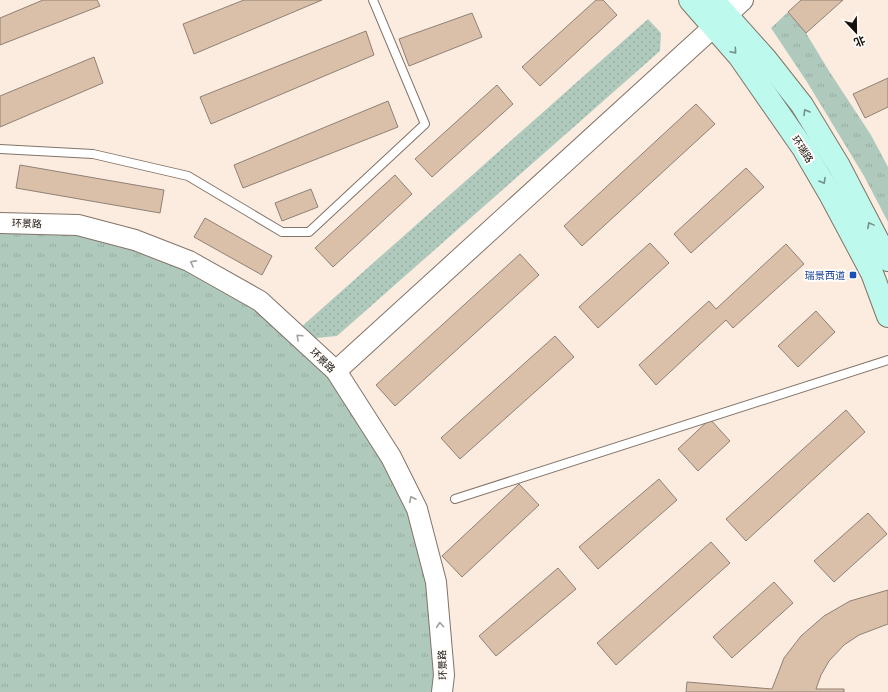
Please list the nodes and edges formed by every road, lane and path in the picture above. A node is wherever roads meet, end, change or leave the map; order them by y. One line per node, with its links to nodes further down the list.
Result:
1 (373, 0): 5 (lane)
2 (690, 0): 4 (main road, 环瑞路)
3 (744, 0): 4 (street)
4 (718, 14): 7 (main road, 环瑞路, one-way to 4); 8 (main road, 环瑞路, one-way to 8); 10 (street)
5 (0, 149)
6 (0, 223): 10 (street, 环景路, one-way to 6)
7 (888, 260)
8 (888, 316)
9 (888, 360): 11 (lane)
10 (336, 371): 12 (street, 环景路, one-way to 10)
11 (455, 499)
12 (442, 692)

